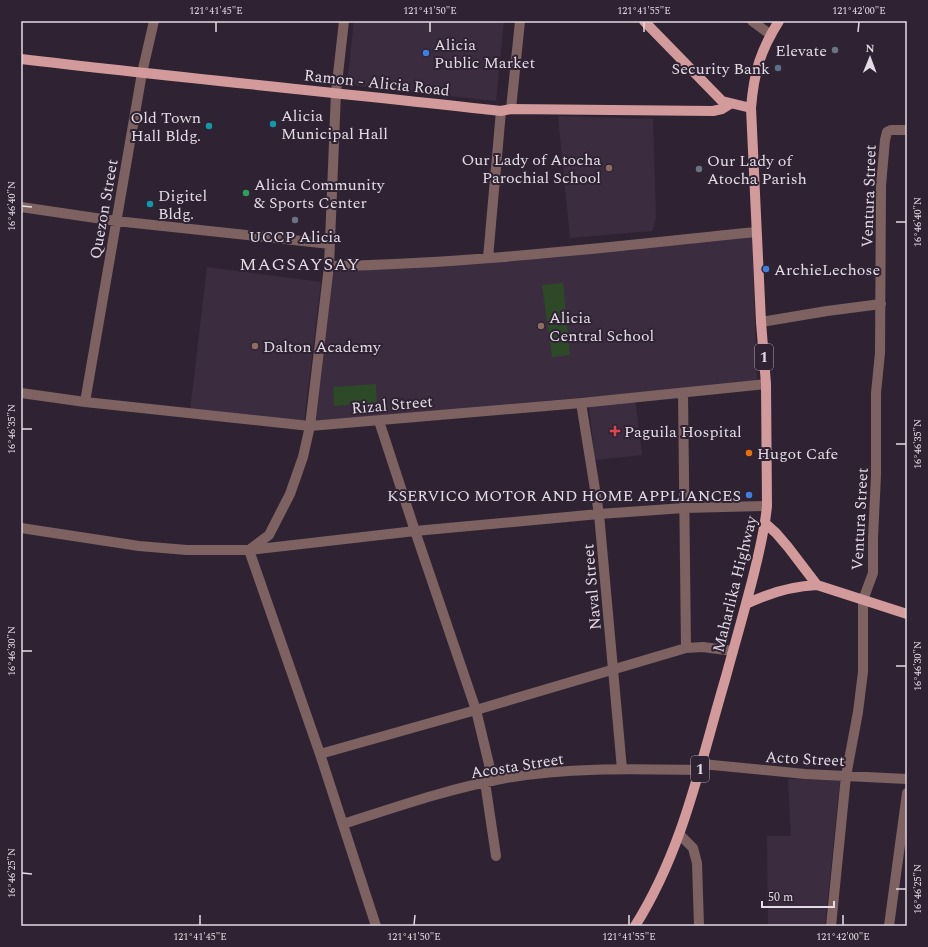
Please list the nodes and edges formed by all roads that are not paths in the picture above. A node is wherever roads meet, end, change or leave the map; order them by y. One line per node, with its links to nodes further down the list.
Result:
1 (154, 21): 9 (street, Quezon Street)
2 (344, 21): 10 (street)
3 (520, 21): 13 (street)
4 (644, 21): 11 (main road)
5 (752, 21): 7 (street)
6 (779, 21): 7 (main road, Maharlika Highway / 1)
7 (771, 35): 12 (main road, Maharlika Highway / 1)
8 (21, 58): 9 (main road, Ramon - Alicia Road)
9 (142, 73): 10 (main road, Ramon - Alicia Road); 16 (street, Quezon Street)
10 (336, 92): 13 (main road, Ramon - Alicia Road); 18 (street)
11 (730, 104): 12 (main road); 13 (main road, Ramon - Alicia Road)
12 (751, 108): 17 (main road, Maharlika Highway / 1)
13 (506, 110): 19 (street)
14 (907, 130): 21 (street, Ventura Street)
15 (21, 207): 16 (street)
16 (116, 221): 18 (street); 26 (street, Quezon Street)
17 (756, 232): 19 (street); 22 (main road, Maharlika Highway / 1)
18 (330, 244): 20 (street)
19 (488, 258): 20 (street)
20 (329, 266): 29 (street)
21 (881, 304): 22 (street); 38 (street, Ventura Street)
22 (761, 322): 23 (main road, Maharlika Highway / 1)
23 (766, 384): 25 (street, Rizal Street); 30 (main road, Maharlika Highway / 1)
24 (21, 393): 26 (street, Rizal Street)
25 (683, 393): 27 (street, Rizal Street); 31 (street)
26 (85, 402): 29 (street, Rizal Street)
27 (581, 403): 28 (street, Rizal Street); 32 (street, Naval Street)
28 (380, 421): 29 (street, Rizal Street); 35 (street)
29 (310, 426): 36 (street)
30 (767, 506): 31 (street); 33 (main road, Maharlika Highway / 1)
31 (684, 508): 32 (street); 41 (street)
32 (599, 514): 35 (street); 43 (street, Naval Street)
33 (766, 524): 37 (main road); 39 (main road, Maharlika Highway / 1)
34 (21, 528): 36 (street)
35 (415, 531): 36 (street); 44 (street)
36 (249, 550): 45 (street)
37 (817, 585): 38 (main road); 39 (main road)
38 (863, 600): 40 (main road); 48 (street, Ventura Street)
39 (746, 604): 42 (main road, Maharlika Highway / 1)
40 (907, 614)
41 (686, 648): 42 (street); 43 (street)
42 (733, 651): 46 (main road, Maharlika Highway / 1)
43 (614, 669): 44 (street); 47 (street, Naval Street)
44 (476, 710): 45 (street); 50 (street)
45 (320, 754): 52 (street)
46 (701, 767): 47 (street, Acosta Street); 48 (street, Acto Street); 53 (main road, Maharlika Highway / 1)
47 (622, 769): 50 (street, Acosta Street)
48 (846, 776): 49 (street, Acto Street); 58 (street, Ventura Street)
49 (907, 779)
50 (489, 781): 52 (street, Acosta Street); 54 (street)
51 (907, 793): 59 (street)
52 (342, 824): 55 (street)
53 (680, 835): 56 (main road, Maharlika Highway / 1); 57 (street)
54 (496, 856)
55 (376, 926)
56 (635, 926)
57 (699, 926)
58 (831, 926)
59 (889, 926)

